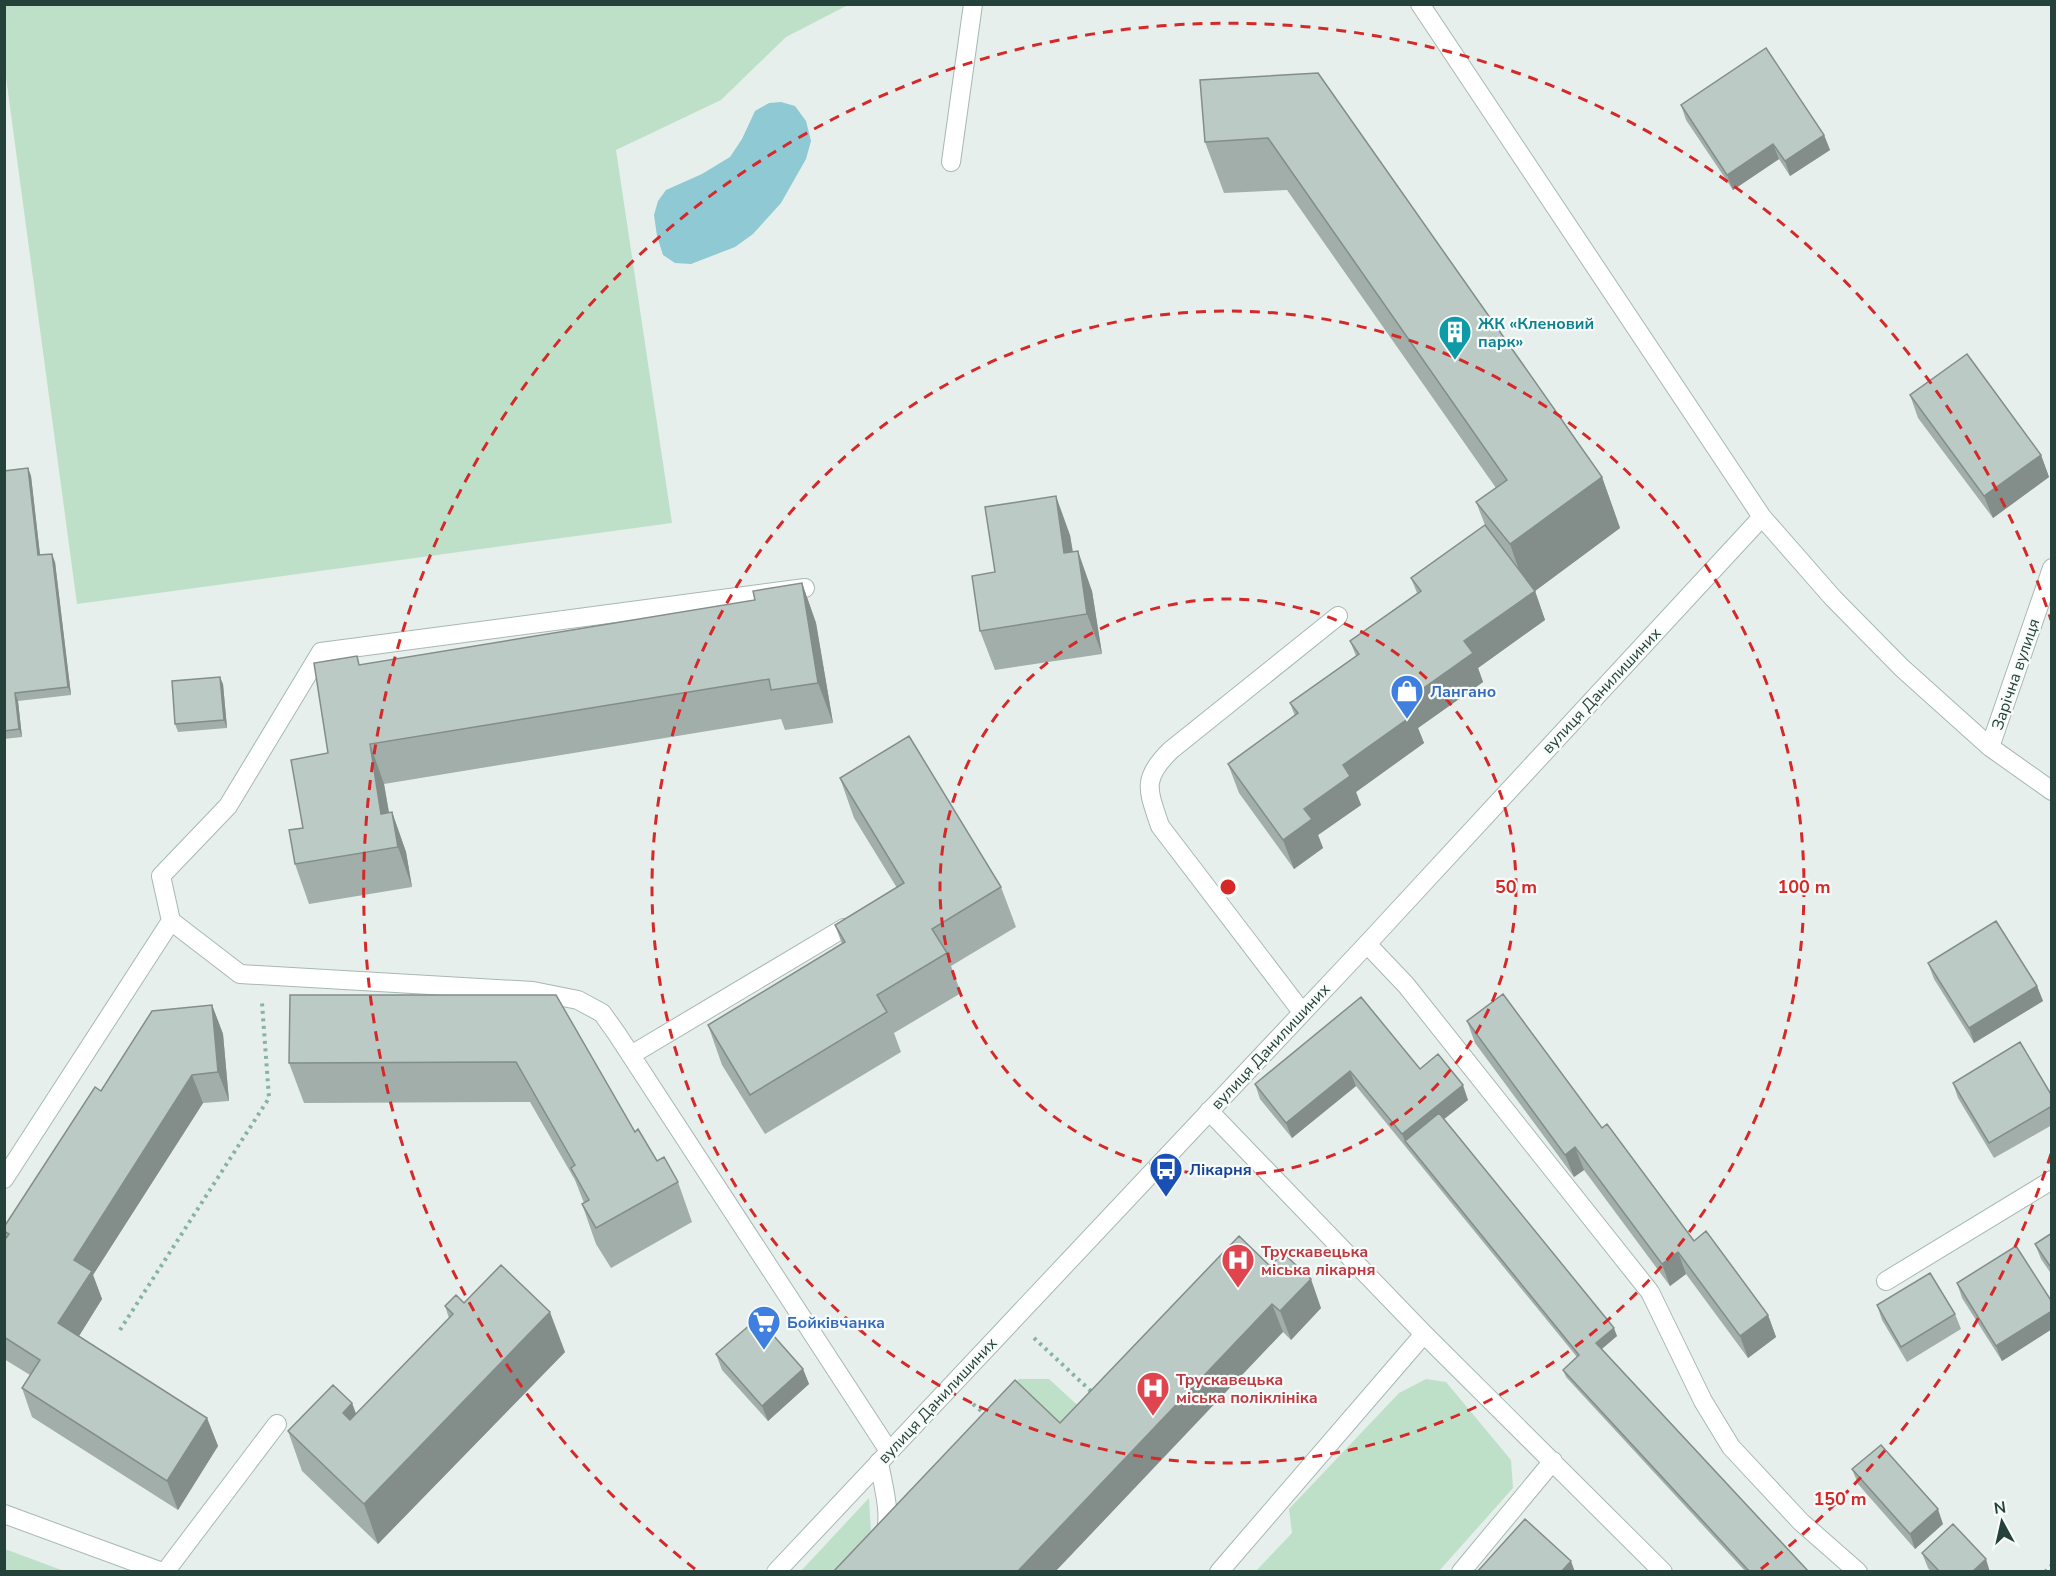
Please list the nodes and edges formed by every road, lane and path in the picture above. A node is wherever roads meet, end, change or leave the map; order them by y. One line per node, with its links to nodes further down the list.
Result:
1 (973, 4): 3 (street)
2 (1420, 4): 4 (street)
3 (951, 162)
4 (1762, 517): 8 (street); 12 (street, вулиця Данилишиних)
5 (2052, 568): 8 (street, Зарічна вулиця)
6 (805, 588): 10 (street)
7 (1338, 616): 14 (street)
8 (1990, 747): 9 (street)
9 (2052, 790)
10 (171, 921): 13 (street); 17 (street)
11 (844, 928): 15 (street)
12 (1367, 944): 14 (street, вулиця Данилишиних); 37 (street)
13 (260, 975): 15 (street); 21 (path)
14 (1302, 1012): 16 (street, вулиця Данилишиних)
15 (632, 1055): 27 (street)
16 (1209, 1111): 20 (street, вулиця Данилишиних); 22 (street)
17 (4, 1179)
18 (2052, 1180): 19 (street)
19 (1886, 1281)
20 (1013, 1319): 23 (path); 27 (street, вулиця Данилишиних)
21 (120, 1330)
22 (1424, 1334): 28 (street); 35 (street)
23 (1096, 1396)
24 (974, 1404): 25 (path)
25 (988, 1418)
26 (277, 1424): 32 (street)
27 (884, 1457): 33 (street, вулиця Данилишиних); 34 (street)
28 (1553, 1461): 31 (street); 36 (street)
29 (4, 1514): 32 (street)
30 (2052, 1565): 38 (path)
31 (1657, 1569)
32 (164, 1572)
33 (776, 1572)
34 (854, 1572)
35 (1219, 1572)
36 (1461, 1572)
37 (1858, 1572)
38 (2045, 1572)

